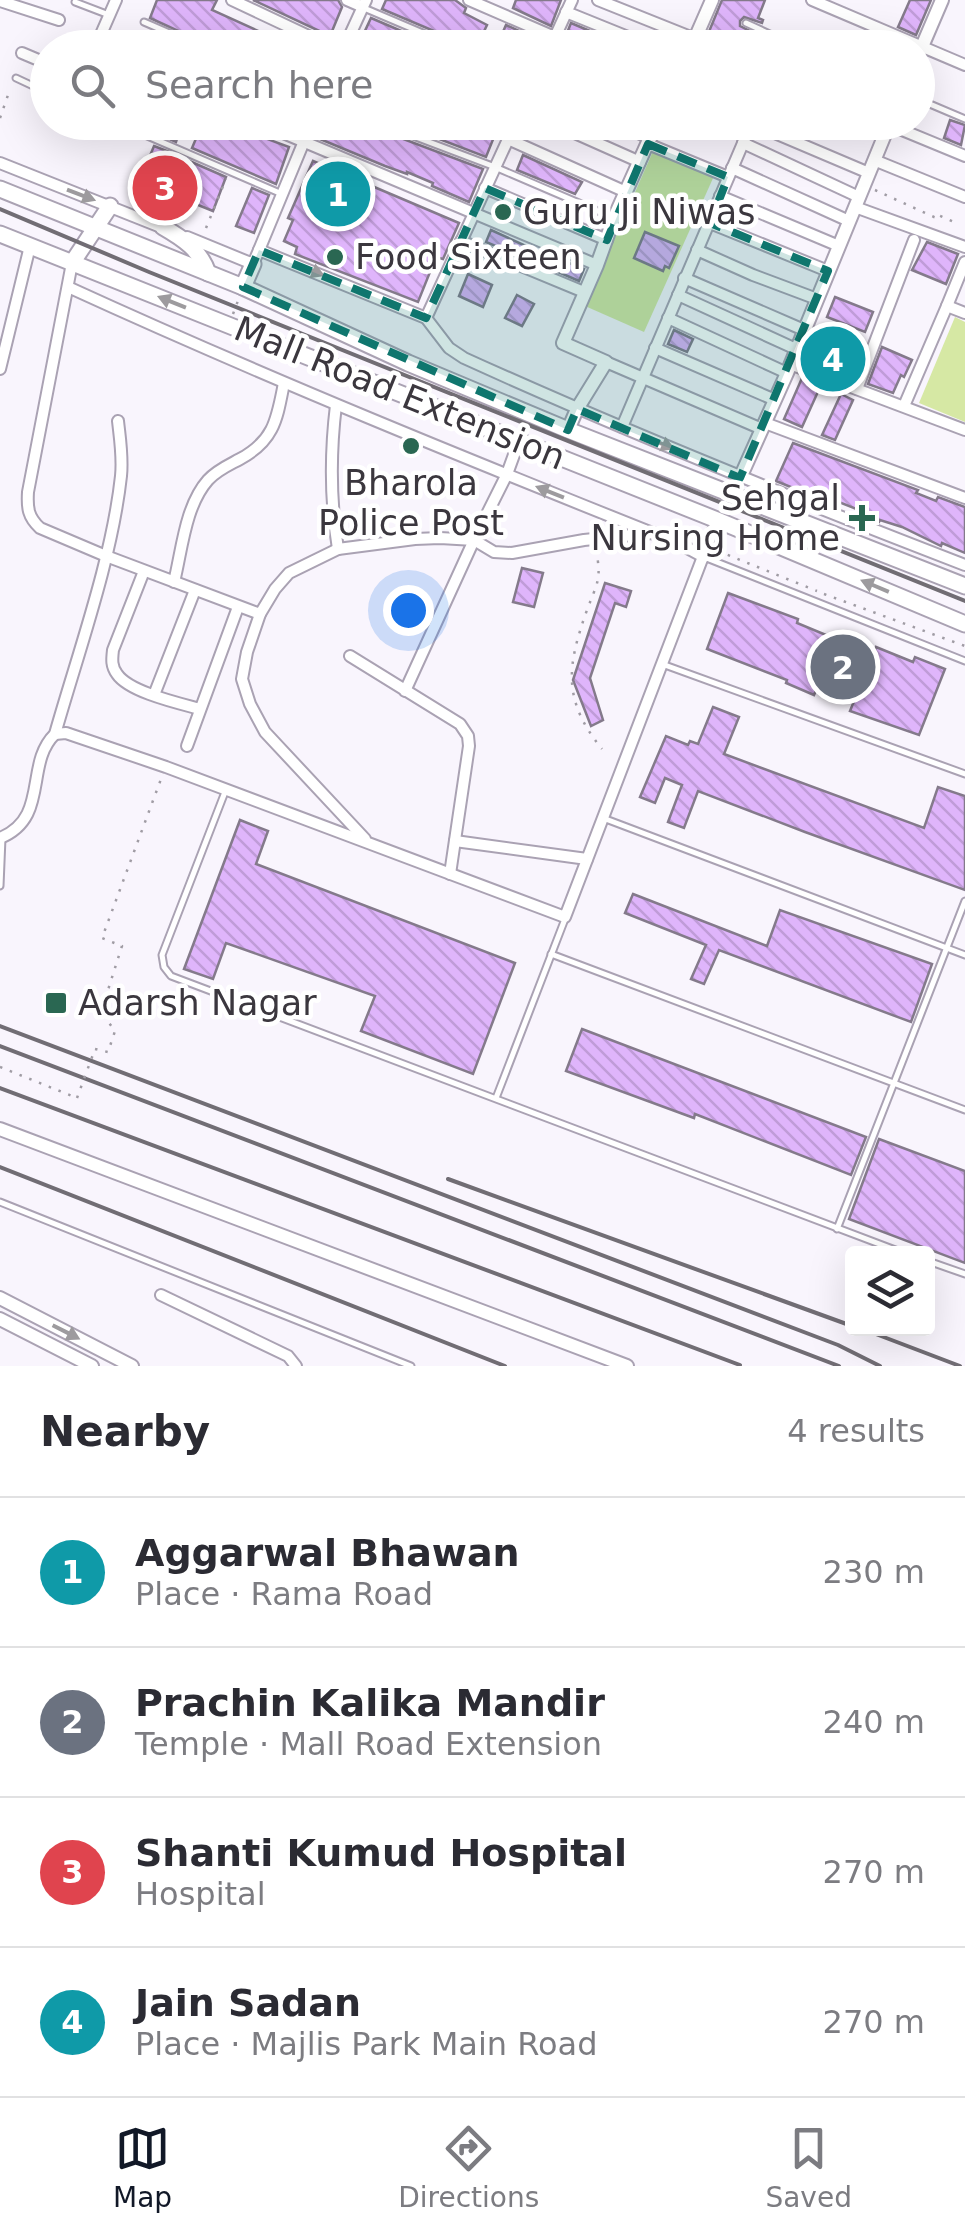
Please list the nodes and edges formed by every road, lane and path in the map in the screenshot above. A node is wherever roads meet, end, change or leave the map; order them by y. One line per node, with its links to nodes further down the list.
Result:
1 (40, 0): 14 (street)
2 (116, 0): 15 (street)
3 (232, 0): 21 (street)
4 (347, 0): 12 (street)
5 (469, 0): 24 (street)
6 (598, 0): 27 (street)
7 (812, 0): 30 (street)
8 (942, 0): 31 (street)
9 (0, 1): 14 (street)
10 (709, 1): 28 (street)
11 (75, 2): 15 (lane)
12 (364, 4): 22 (street); 23 (lane)
13 (569, 6): 25 (street); 26 (street)
14 (37, 14): 16 (street)
15 (109, 16): 19 (street)
16 (60, 20)
17 (144, 22): 20 (lane)
18 (746, 24): 29 (lane)
19 (103, 30)
20 (162, 30)
21 (296, 30)
22 (352, 30)
23 (420, 30)
24 (528, 30)
25 (558, 30)
26 (618, 30)
27 (666, 30)
28 (698, 30)
29 (760, 30)
30 (876, 30)
31 (929, 30)
32 (22, 53): 33 (street)
33 (30, 56)
34 (935, 56): 35 (street)
35 (965, 65)
36 (16, 78): 37 (lane)
37 (30, 85)
38 (8, 95): 40 (path)
39 (935, 106): 41 (lane)
40 (0, 118)
41 (965, 118)
42 (157, 140): 67 (lane)
43 (297, 140): 55 (street)
44 (305, 140): 55 (street)
45 (424, 140): 60 (lane)
46 (508, 140): 60 (street)
47 (510, 140): 66 (street)
48 (590, 140): 58 (street)
49 (646, 140): 54 (street)
50 (744, 140): 56 (street)
51 (776, 140): 65 (street)
52 (881, 140): 65 (street)
53 (928, 140): 57 (street)
54 (650, 142): 58 (street); 61 (street)
55 (304, 143): 67 (street); 71 (street)
56 (743, 143): 61 (street); 65 (street)
57 (965, 156)
58 (640, 162): 66 (street)
59 (0, 163): 70 (street, one-way to 70)
60 (495, 167): 63 (street); 72 (lane)
61 (730, 173): 65 (street); 68 (street)
62 (228, 174): 76 (path)
63 (486, 188): 71 (street); 79 (street)
64 (0, 189): 77 (main road)
65 (862, 190): 69 (street); 74 (path); 83 (street); 84 (street)
66 (626, 192): 72 (street)
67 (284, 195): 86 (street)
68 (720, 196): 73 (street); 83 (street)
69 (965, 197)
70 (110, 206): 75 (street); 77 (main road)
71 (474, 214): 81 (street); 89 (street)
72 (614, 218): 79 (street)
73 (710, 222): 85 (street); 90 (street)
74 (954, 222)
75 (163, 227): 86 (street); 91 (main road)
76 (206, 228)
77 (95, 229): 88 (main road); 91 (main road)
78 (0, 234): 82 (main road, Mall Road Extension)
79 (607, 240): 89 (street)
80 (914, 240): 110 (street)
81 (461, 242): 95 (street); 100 (street)
82 (30, 246): 88 (main road, Mall Road Extension); 107 (street)
83 (839, 246): 90 (street)
84 (965, 247)
85 (697, 250): 92 (street); 97 (street)
86 (256, 257): 94 (main road); 100 (street, one-way to 100)
87 (965, 262): 98 (street)
88 (72, 263): 93 (street); 120 (main road, Mall Road Extension, one-way to 88)
89 (597, 266): 95 (street)
90 (828, 271): 97 (street)
91 (208, 274): 94 (main road)
92 (684, 278): 96 (street); 102 (street)
93 (68, 287): 109 (street); 130 (street)
94 (243, 287): 118 (main road)
95 (584, 292): 105 (street)
96 (678, 295): 101 (street); 104 (street)
97 (816, 299): 102 (street)
98 (947, 306): 99 (street); 113 (street)
99 (965, 313)
100 (426, 318): 114 (street)
101 (668, 318): 103 (street); 106 (street)
102 (804, 330): 104 (street)
103 (655, 348): 108 (street); 111 (street)
104 (796, 348): 106 (street)
105 (606, 362): 108 (street); 114 (street)
106 (788, 368): 110 (street); 111 (street)
107 (0, 369)
108 (642, 378): 116 (street); 117 (street)
109 (284, 383): 112 (street); 133 (street)
110 (857, 389): 113 (street)
111 (775, 400): 117 (street)
112 (336, 405): 121 (street); 128 (street)
113 (904, 406): 119 (street)
114 (577, 409): 116 (street); 118 (street)
115 (118, 421): 130 (street)
116 (622, 426): 122 (street, one-way to 122)
117 (764, 426): 122 (street); 123 (street)
118 (568, 430): 134 (main road)
119 (965, 430)
120 (519, 440): 121 (street); 124 (main road, Mall Road Extension)
121 (506, 474): 125 (street, one-way to 121); 127 (street)
122 (740, 478): 131 (street)
123 (965, 498)
124 (717, 520): 129 (street); 138 (main road, Mall Road Extension, one-way to 124)
125 (653, 533): 126 (street); 129 (street)
126 (593, 539): 127 (street); 148 (path)
127 (474, 540): 128 (street); 143 (street)
128 (338, 549): 137 (street)
129 (705, 552): 139 (path); 141 (lane); 142 (street)
130 (106, 556): 132 (street); 146 (street)
131 (965, 565)
132 (144, 571): 133 (street); 144 (street)
133 (174, 582): 135 (street)
134 (965, 586)
135 (195, 590): 136 (street); 144 (street)
136 (238, 606): 137 (street); 145 (street)
137 (260, 614): 155 (street)
138 (965, 624)
139 (965, 646)
140 (350, 656): 143 (street)
141 (965, 661)
142 (662, 664): 150 (lane); 152 (street)
143 (405, 691): 154 (street)
144 (154, 695): 145 (street)
145 (200, 710): 147 (street)
146 (56, 734): 149 (street); 153 (street)
147 (186, 746)
148 (602, 749)
149 (166, 767): 151 (street); 164 (path, bridge)
150 (965, 774)
151 (226, 790): 155 (street); 166 (lane)
152 (603, 818): 156 (street); 161 (lane)
153 (1, 838): 158 (lane)
154 (455, 841): 156 (street); 157 (street)
155 (369, 843): 157 (street)
156 (587, 859): 160 (street)
157 (450, 874): 160 (street)
158 (0, 886)
159 (965, 901): 161 (lane)
160 (565, 917): 162 (lane)
161 (948, 948): 163 (lane); 165 (lane)
162 (551, 954): 165 (lane); 166 (lane)
163 (965, 954)
164 (0, 1067)
165 (892, 1084): 167 (lane); 170 (lane)
166 (496, 1098): 170 (lane)
167 (965, 1110)
168 (0, 1129): 181 (street)
169 (0, 1202): 180 (lane)
170 (837, 1229): 171 (lane)
171 (884, 1246)
172 (935, 1263): 173 (lane)
173 (965, 1274)
174 (162, 1295): 179 (street)
175 (4, 1301): 176 (street); 178 (street, one-way to 178)
176 (0, 1319): 177 (street)
177 (92, 1366)
178 (132, 1366)
179 (296, 1366)
180 (411, 1366)
181 (627, 1366)

